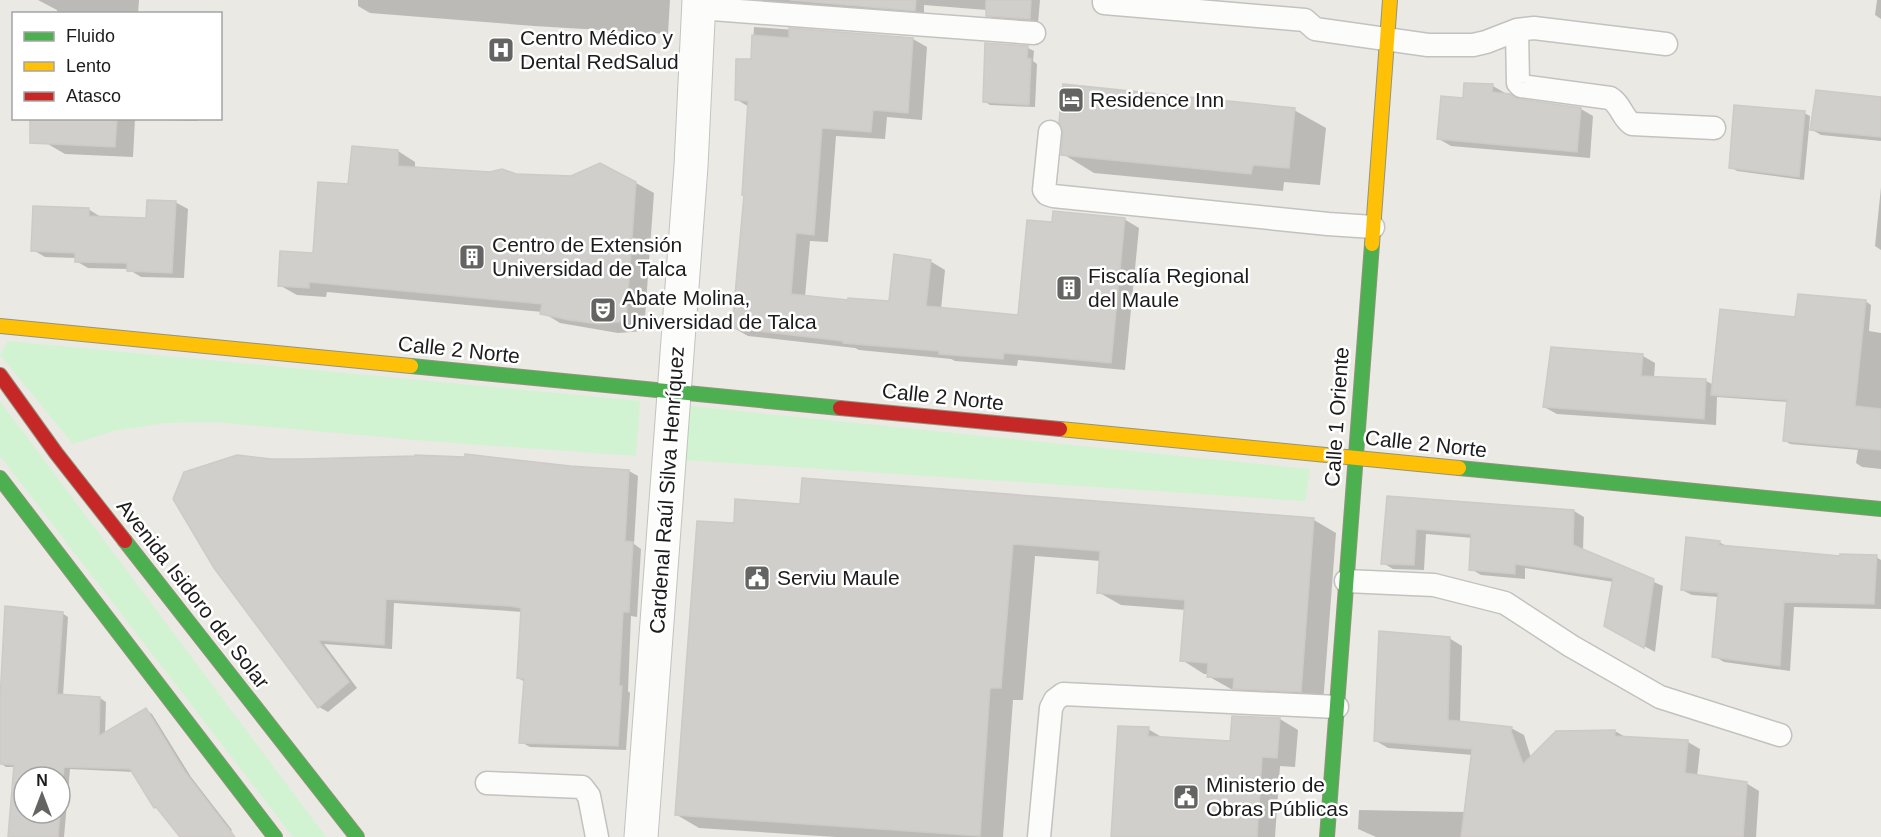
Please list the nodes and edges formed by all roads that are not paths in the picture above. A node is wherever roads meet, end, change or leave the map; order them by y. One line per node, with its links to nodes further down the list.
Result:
1 (1104, 0): 4 (lane)
2 (1390, 0): 7 (main road, Calle 1 Oriente)
3 (699, 4): 6 (lane); 14 (street, Cardenal Raúl Silva Henríquez)
4 (1306, 10): 7 (lane)
5 (1517, 30): 7 (lane); 8 (lane); 9 (lane)
6 (1034, 33)
7 (1387, 40): 11 (main road, Calle 1 Oriente)
8 (1665, 44)
9 (1714, 128)
10 (1050, 132): 11 (lane)
11 (1372, 227): 15 (main road, Calle 1 Oriente)
12 (0, 326): 14 (main road, Calle 2 Norte)
13 (0, 375): 23 (main road, Avenida Isidoro del Solar)
14 (675, 392): 15 (main road, Calle 2 Norte); 25 (street, Cardenal Raúl Silva Henríquez)
15 (1355, 458): 17 (main road, Calle 2 Norte); 18 (main road, Calle 1 Oriente)
16 (0, 478): 22 (main road)
17 (1881, 509)
18 (1346, 580): 19 (main road, Calle 1 Oriente); 20 (lane)
19 (1336, 706): 26 (lane); 27 (main road, Calle 1 Oriente)
20 (1780, 735)
21 (487, 783): 24 (lane)
22 (275, 837)
23 (357, 837)
24 (597, 837)
25 (642, 837)
26 (1039, 837)
27 (1327, 837)

